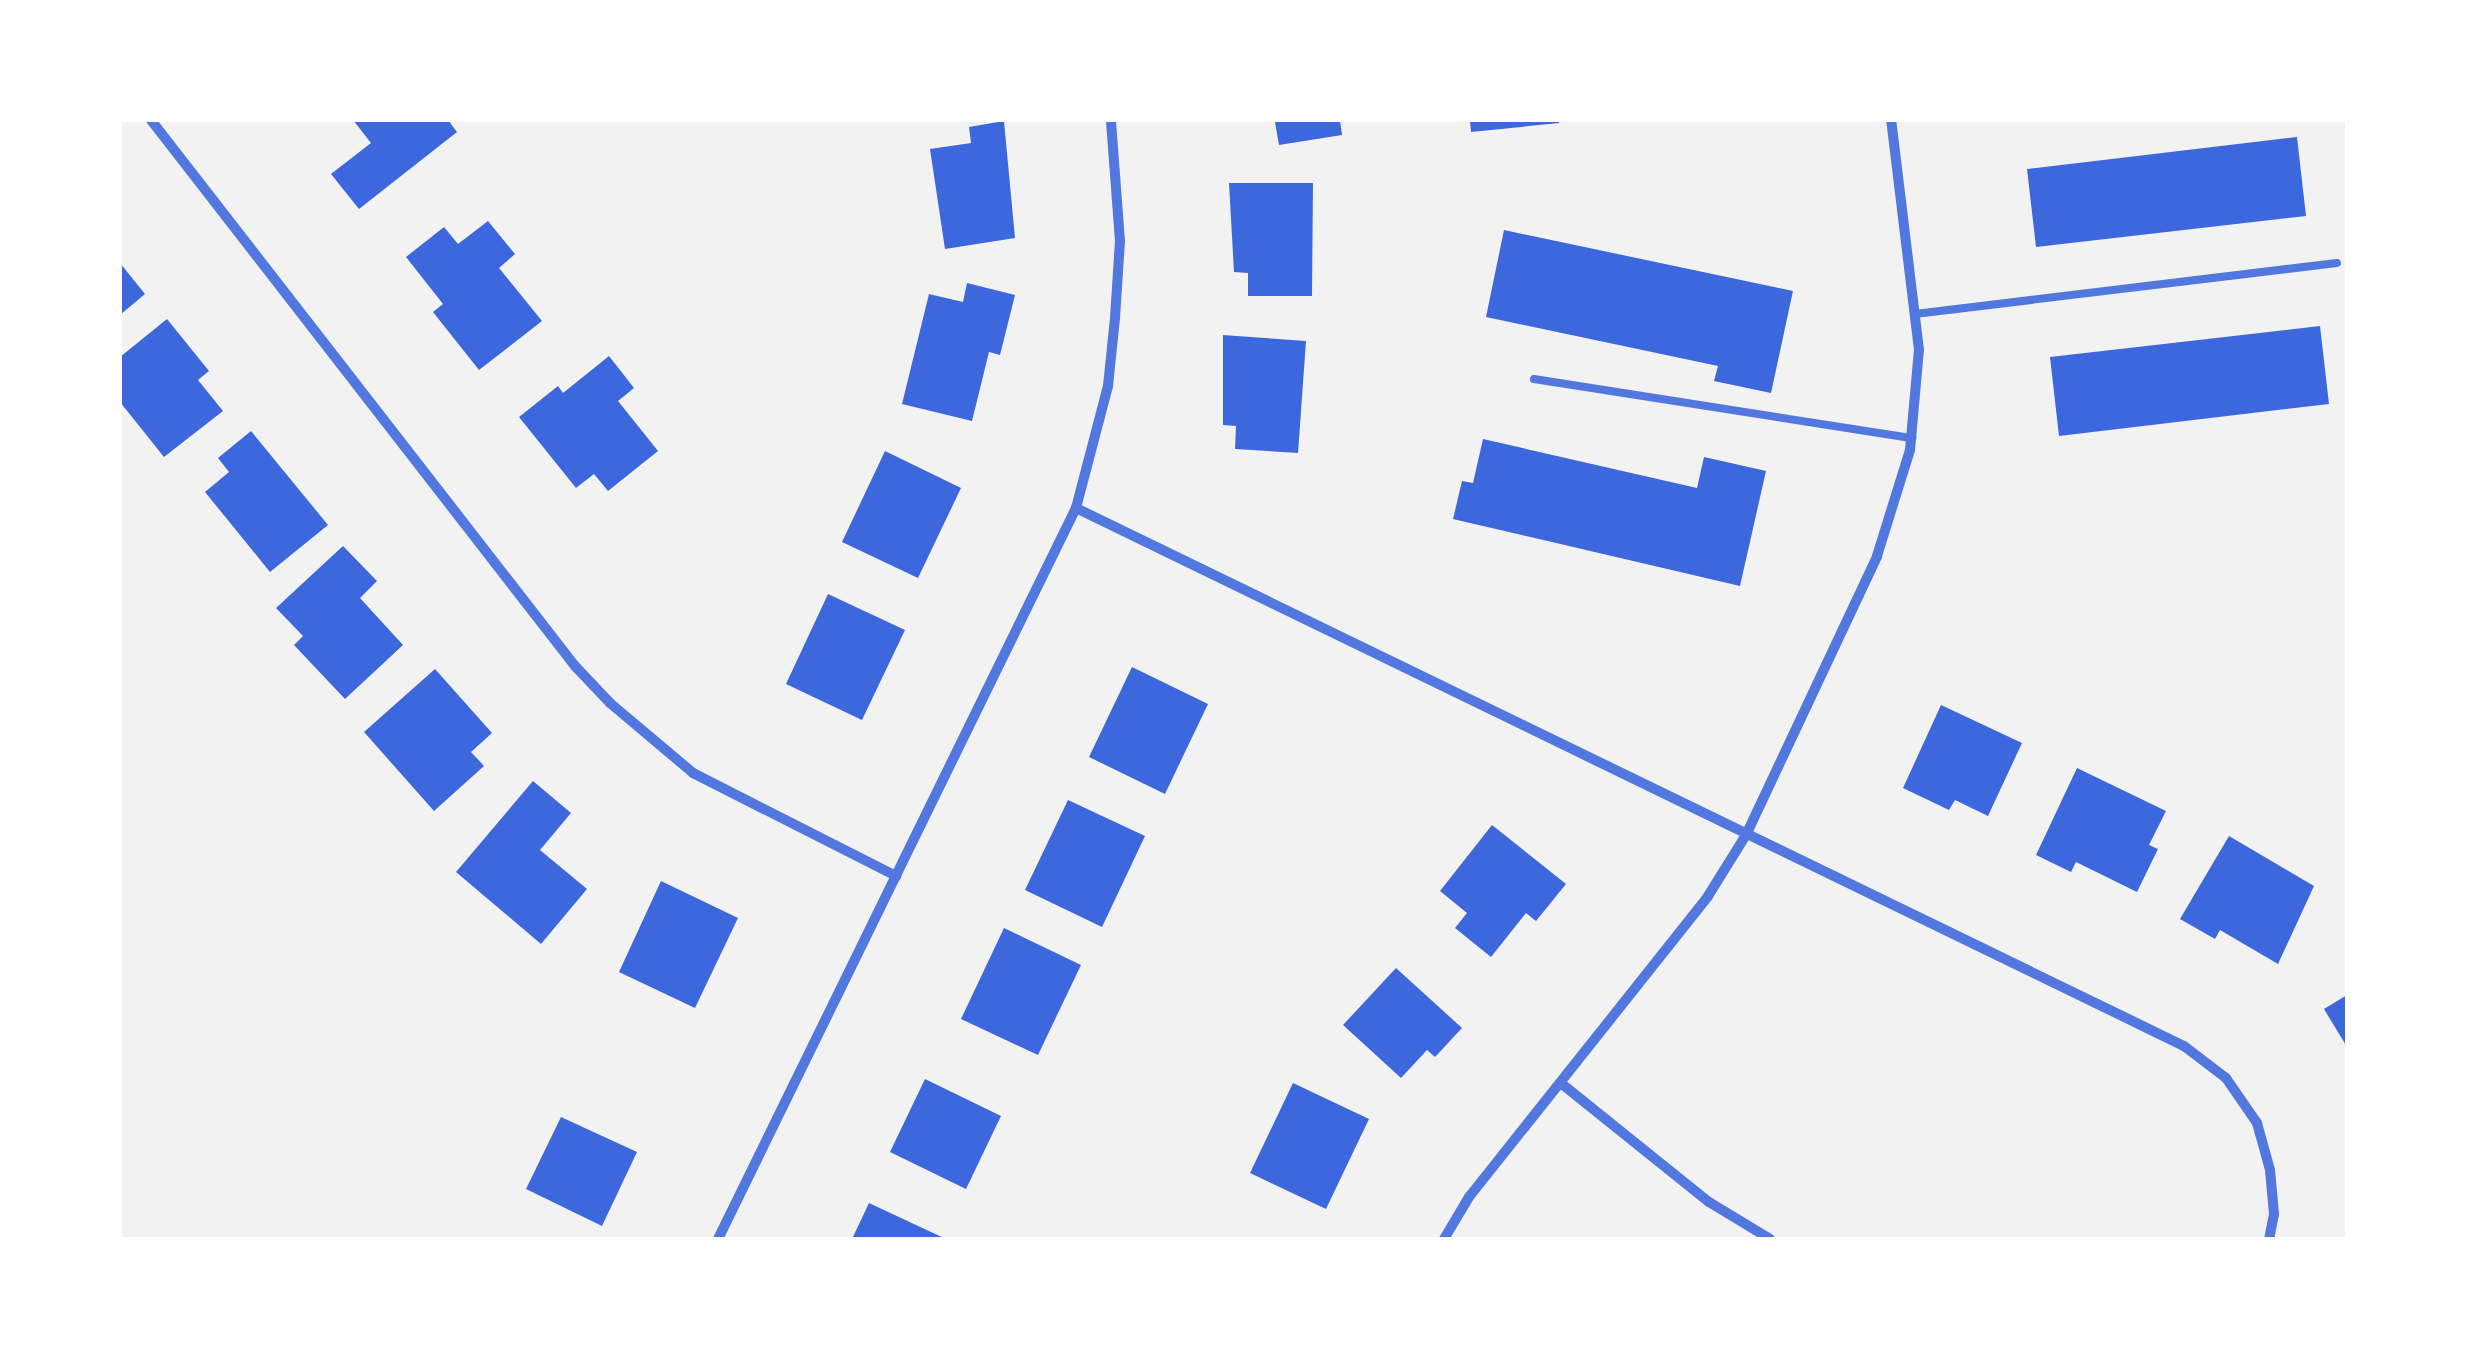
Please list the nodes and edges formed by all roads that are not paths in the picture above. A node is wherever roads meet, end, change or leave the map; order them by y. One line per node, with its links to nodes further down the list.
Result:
1 (151, 120): 10 (street)
2 (1111, 120): 8 (street)
3 (1891, 120): 5 (street)
4 (2336, 263): 5 (lane)
5 (1915, 314): 7 (street)
6 (1534, 380): 7 (lane)
7 (1912, 438): 9 (street)
8 (1076, 508): 9 (street); 10 (street)
9 (1746, 835): 11 (street); 15 (street)
10 (896, 876): 12 (street)
11 (1562, 1084): 13 (street); 14 (street)
12 (718, 1239)
13 (1444, 1239)
14 (1770, 1239)
15 (2268, 1239)

